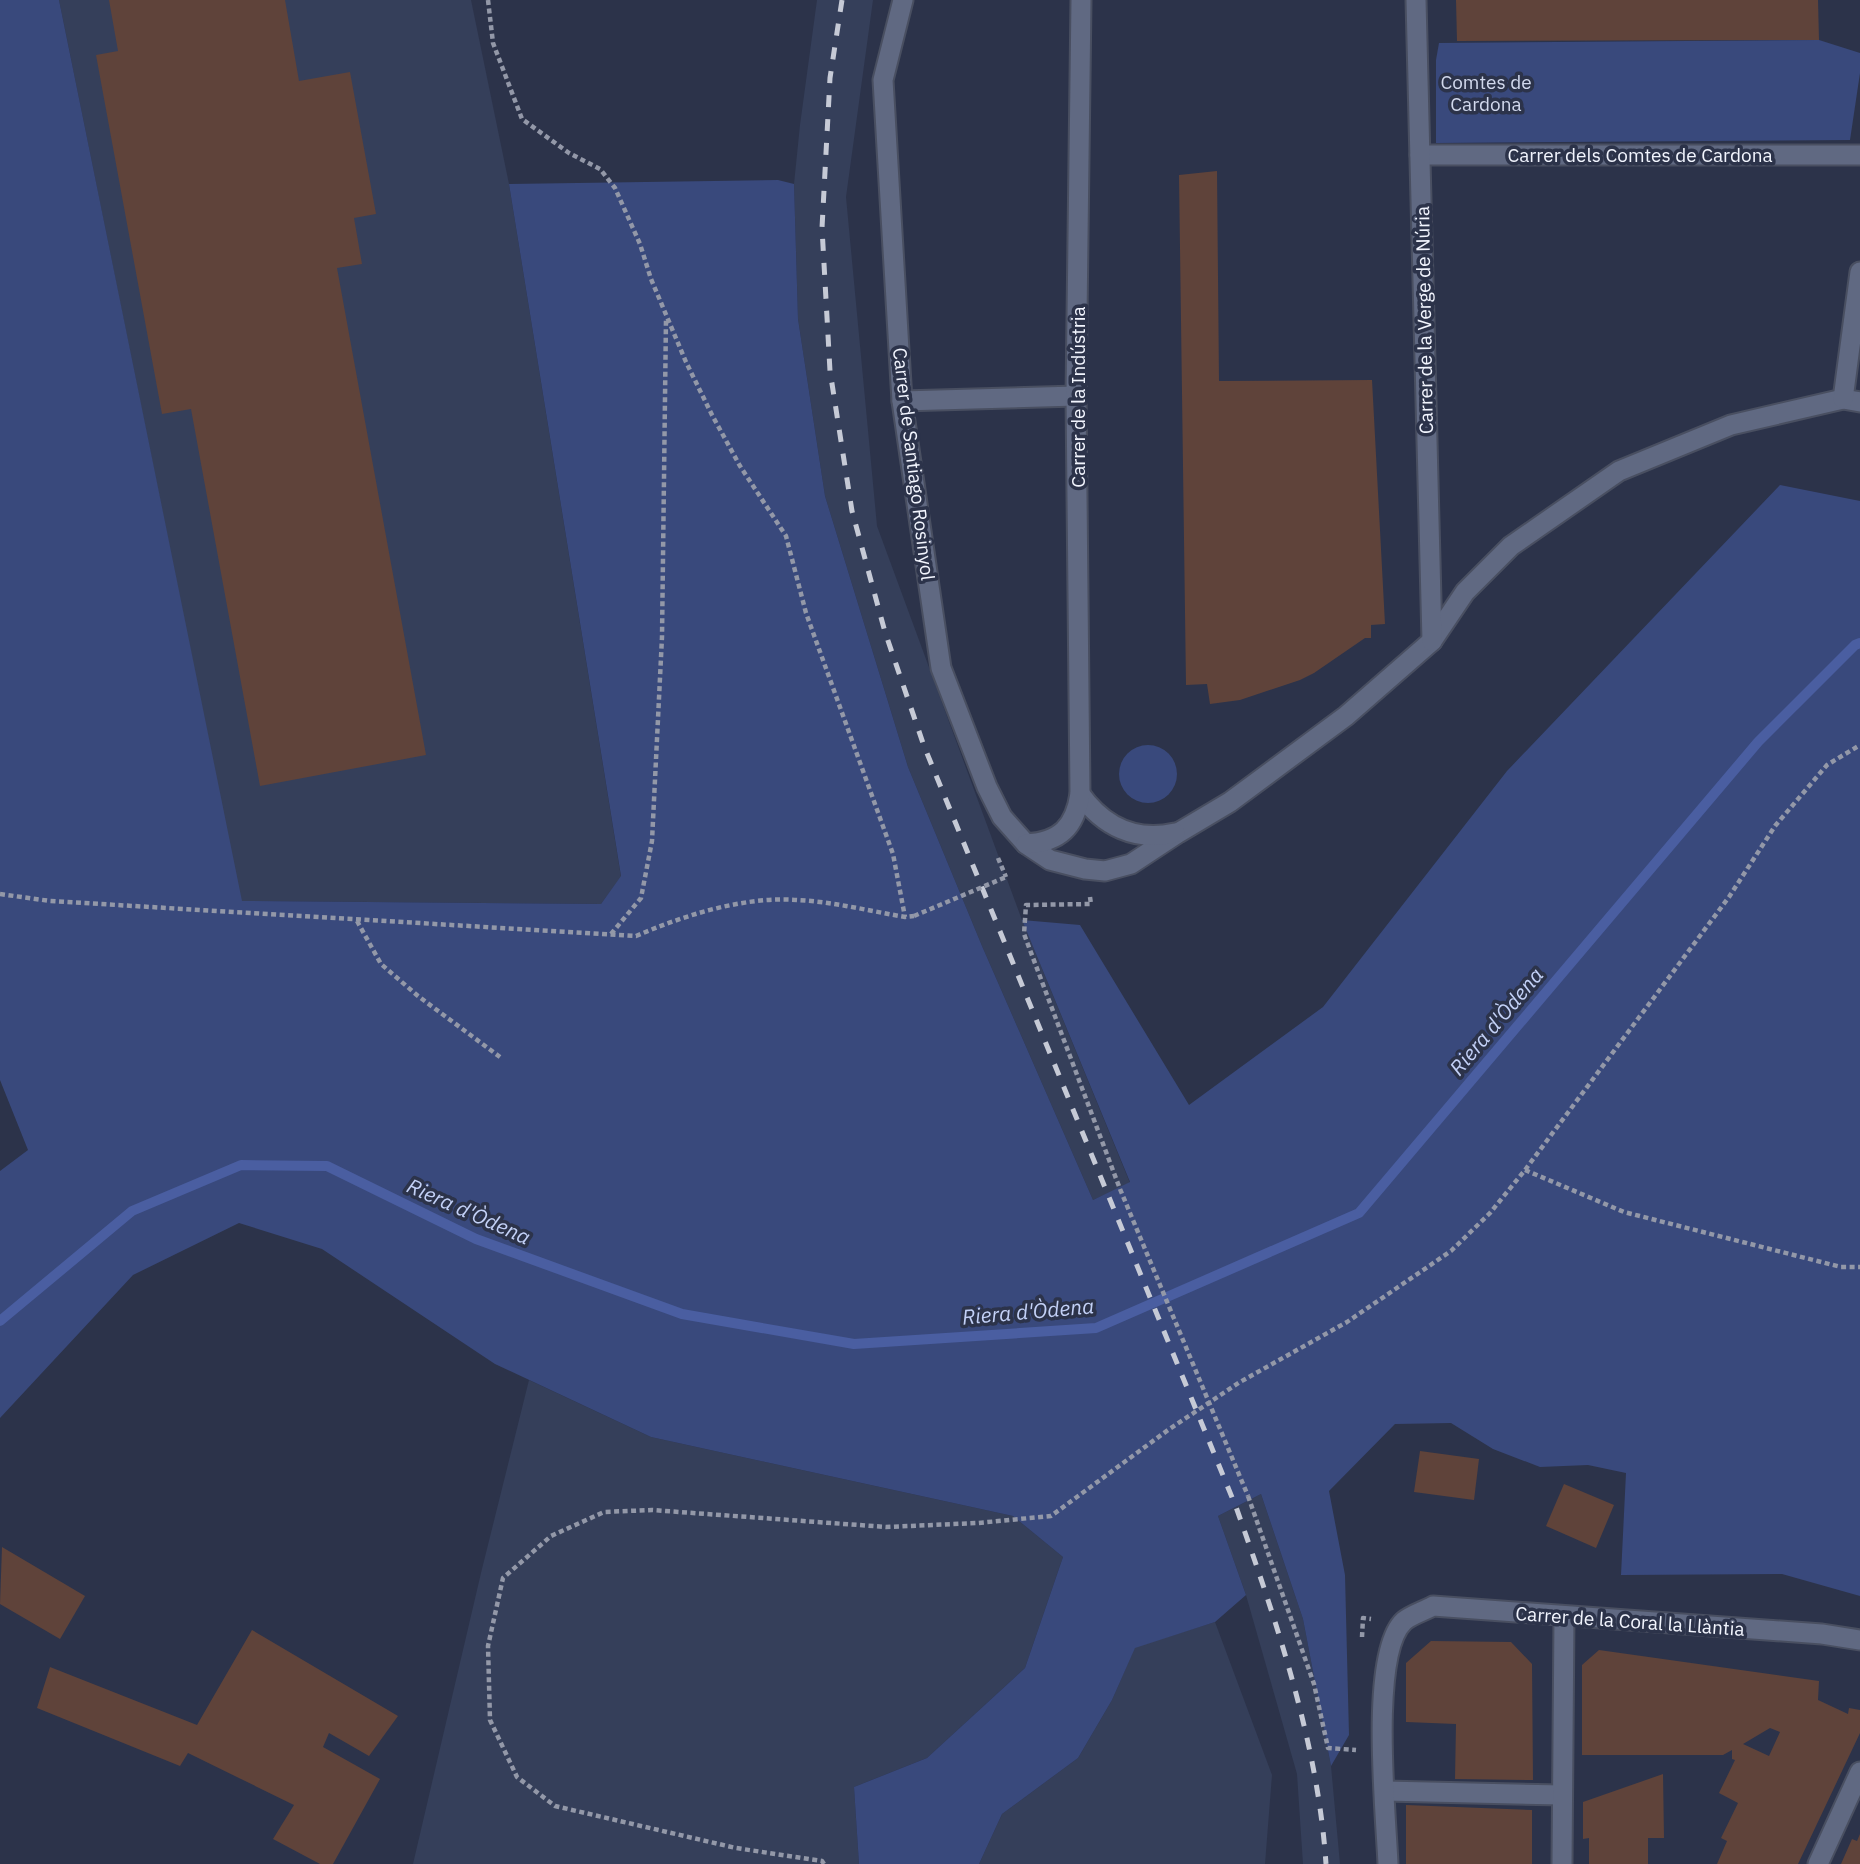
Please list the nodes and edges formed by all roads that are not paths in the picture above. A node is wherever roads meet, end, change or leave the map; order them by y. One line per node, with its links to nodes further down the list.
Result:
1 (903, 0): 9 (street, Carrer de Santiago Rosinyol)
2 (1082, 0): 7 (street, Carrer de la Indústria)
3 (1416, 0): 4 (street, Carrer de la Verge de Núria)
4 (1420, 155): 5 (street, Carrer dels Comtes de Cardona); 10 (street, Carrer de la Verge de Núria)
5 (1860, 155)
6 (1860, 272): 8 (street)
7 (1076, 396): 9 (street); 11 (street, Carrer de la Indústria)
8 (1852, 400): 10 (street, Carrer de Santiago Rosinyol)
9 (901, 401): 13 (street, Carrer de Santiago Rosinyol)
10 (1432, 641): 12 (street, Carrer de Santiago Rosinyol)
11 (1080, 794): 12 (street); 13 (street, Carrer de la Indústria)
12 (1178, 833): 13 (street, Carrer de Santiago Rosinyol)
13 (1026, 844)
14 (1564, 1616): 15 (street, Carrer de la Coral la Llàntia); 17 (street, Carrer de la Coral la Llàntia); 18 (street)
15 (1860, 1640)
16 (1860, 1772): 21 (street)
17 (1385, 1791): 18 (street); 19 (street)
18 (1562, 1795): 20 (street)
19 (1388, 1864)
20 (1562, 1864)
21 (1818, 1864)

